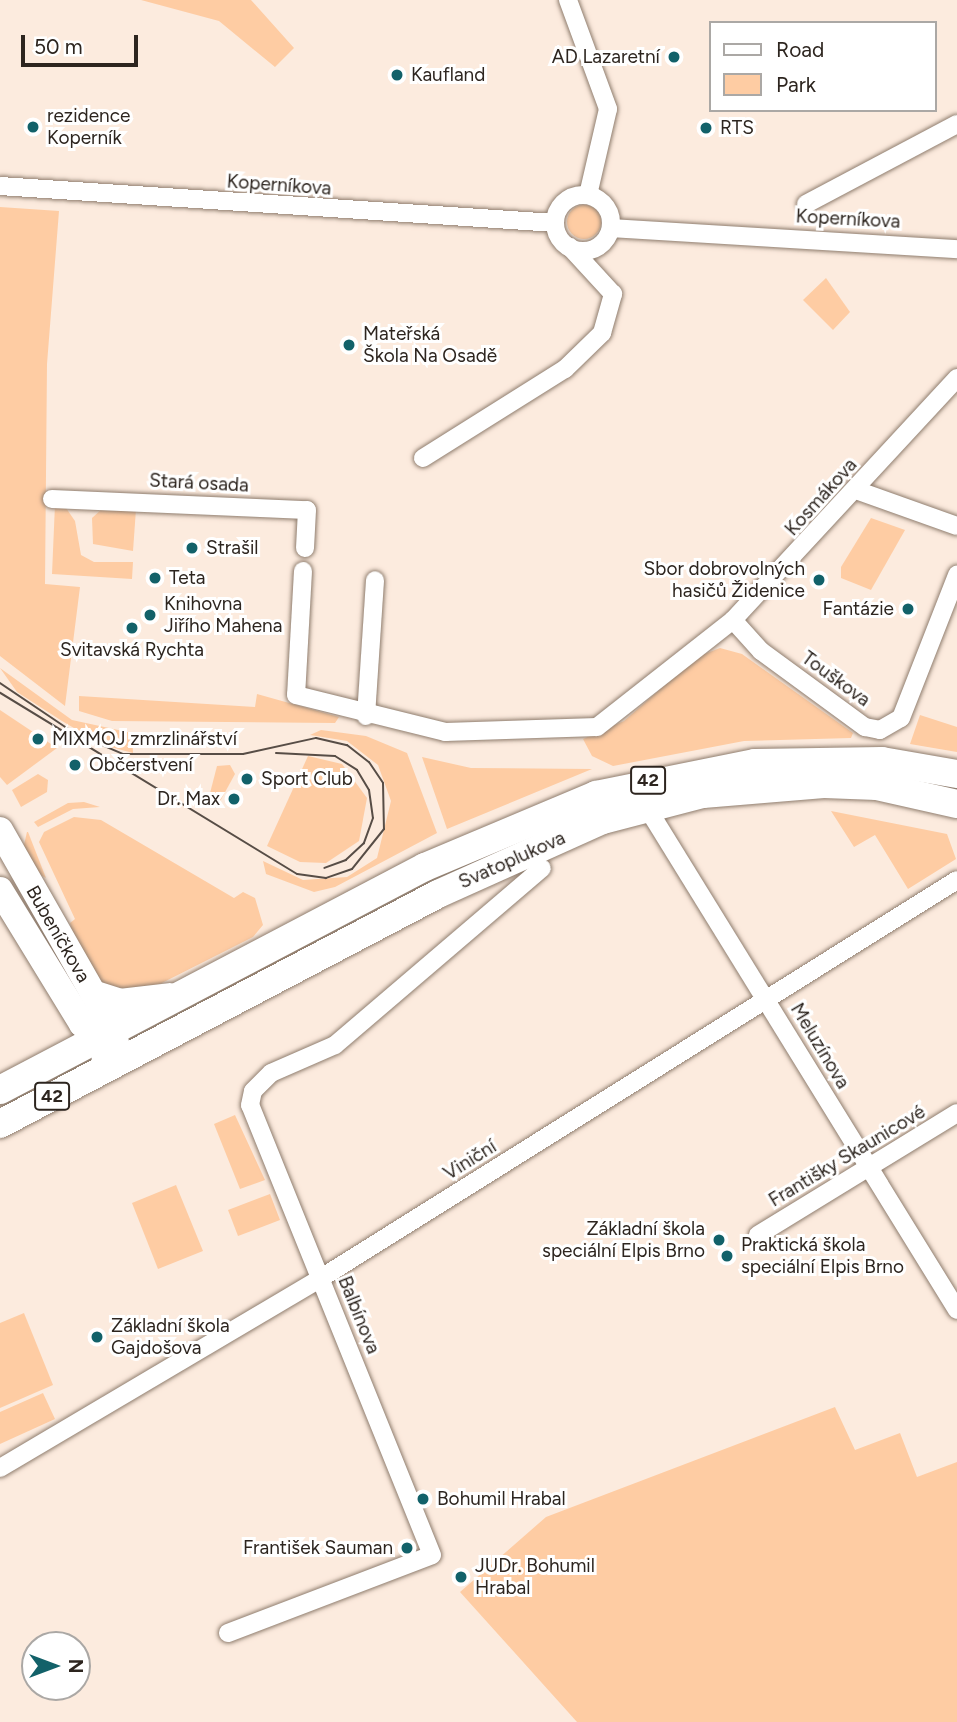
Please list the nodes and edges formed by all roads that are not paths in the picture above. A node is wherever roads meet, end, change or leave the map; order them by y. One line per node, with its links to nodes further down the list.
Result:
1 (568, 0): 4 (street)
2 (957, 124): 5 (street)
3 (0, 186): 6 (street, Koperníkova)
4 (588, 195): 6 (street); 7 (street)
5 (806, 204)
6 (555, 223): 8 (street)
7 (611, 228): 9 (street); 10 (street, Koperníkova)
8 (570, 247): 9 (street); 11 (street)
9 (597, 248): 11 (street)
10 (957, 249)
11 (592, 275): 13 (street)
12 (957, 378): 14 (street, Kosmákova)
13 (423, 458)
14 (856, 491): 16 (street); 21 (street, Kosmákova)
15 (52, 499): 17 (street, Stará osada)
16 (957, 526)
17 (305, 548)
18 (303, 571): 22 (street)
19 (957, 575): 21 (street, Touškova)
20 (375, 580): 22 (street)
21 (733, 620): 22 (street, Kosmákova)
22 (366, 716)
23 (957, 774): 31 (main road, Svatoplukova / 42)
24 (957, 804): 25 (main road, Svatoplukova / 42)
25 (646, 806): 32 (street, Meluzínova); 35 (main road, Svatoplukova / 42)
26 (0, 831): 30 (street, Bubeníčkova)
27 (542, 868): 39 (street, Svatoplukova)
28 (957, 880): 32 (street, Viniční)
29 (0, 890): 33 (street, Bubeníčkova)
30 (93, 993): 31 (street); 34 (street, Bubeníčkova)
31 (182, 993): 34 (main road, Svatoplukova / 42)
32 (767, 998): 42 (street, Meluzínova); 44 (street, Viniční)
33 (66, 1000): 34 (street, Bubeníčkova); 36 (street)
34 (105, 1038): 35 (street); 36 (main road, 42); 37 (street, Bubeníčkova)
35 (146, 1050): 37 (main road, Svatoplukova / 42)
36 (53, 1061): 38 (main road, 42)
37 (104, 1069): 41 (main road, 42)
38 (0, 1090)
39 (253, 1091): 44 (street, Balbínova)
40 (957, 1113): 42 (street, Františky Skaunicové)
41 (0, 1124)
42 (869, 1167): 43 (street, Františky Skaunicové); 45 (street, Meluzínova)
43 (758, 1235)
44 (321, 1278): 46 (street, Viniční); 47 (street, Balbínova)
45 (957, 1310)
46 (0, 1468)
47 (228, 1633)

